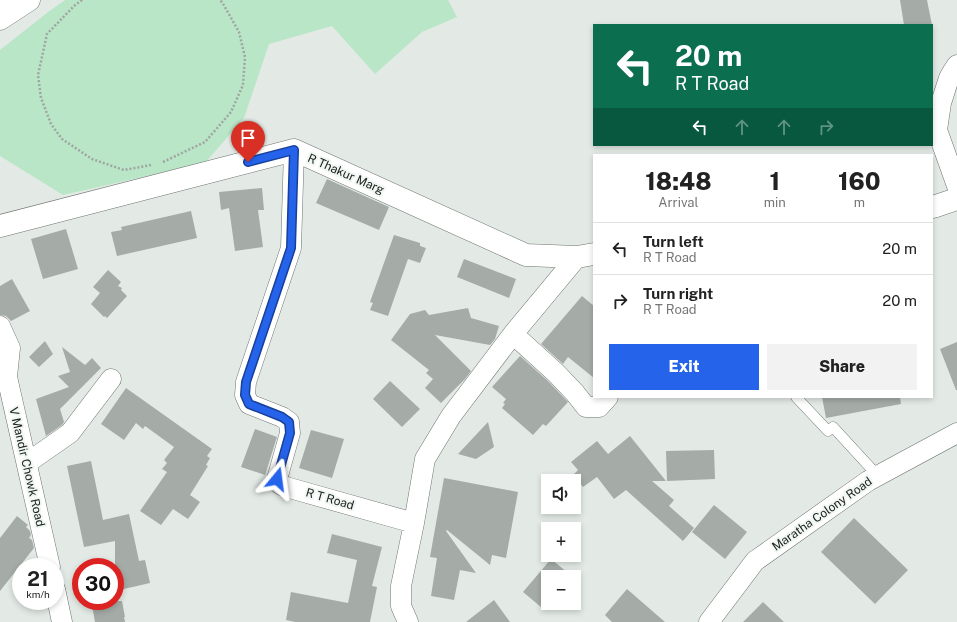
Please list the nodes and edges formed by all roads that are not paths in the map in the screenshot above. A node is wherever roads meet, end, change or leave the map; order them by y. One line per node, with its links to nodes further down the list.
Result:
1 (29, 0): 2 (street)
2 (4, 11)
3 (957, 65): 5 (street)
4 (294, 150): 8 (street, R Thakur Marg); 9 (street, R Thakur Marg); 19 (street, R T Road)
5 (957, 186)
6 (957, 199): 7 (street)
7 (933, 207)
8 (0, 226)
9 (586, 255): 11 (street)
10 (0, 326): 12 (street, V Mandir Chowk Road)
11 (513, 334): 14 (street); 19 (street)
12 (3, 374): 17 (street, V Mandir Chowk Road)
13 (112, 379): 17 (street)
14 (607, 398)
15 (797, 398): 18 (lane)
16 (957, 433): 18 (street, Maratha Colony Road)
17 (27, 464): 20 (street, V Mandir Chowk Road)
18 (878, 476): 24 (street, Maratha Colony Road)
19 (414, 523): 23 (street)
20 (48, 558)
21 (59, 610): 22 (street)
22 (62, 622)
23 (408, 622)
24 (709, 622)

